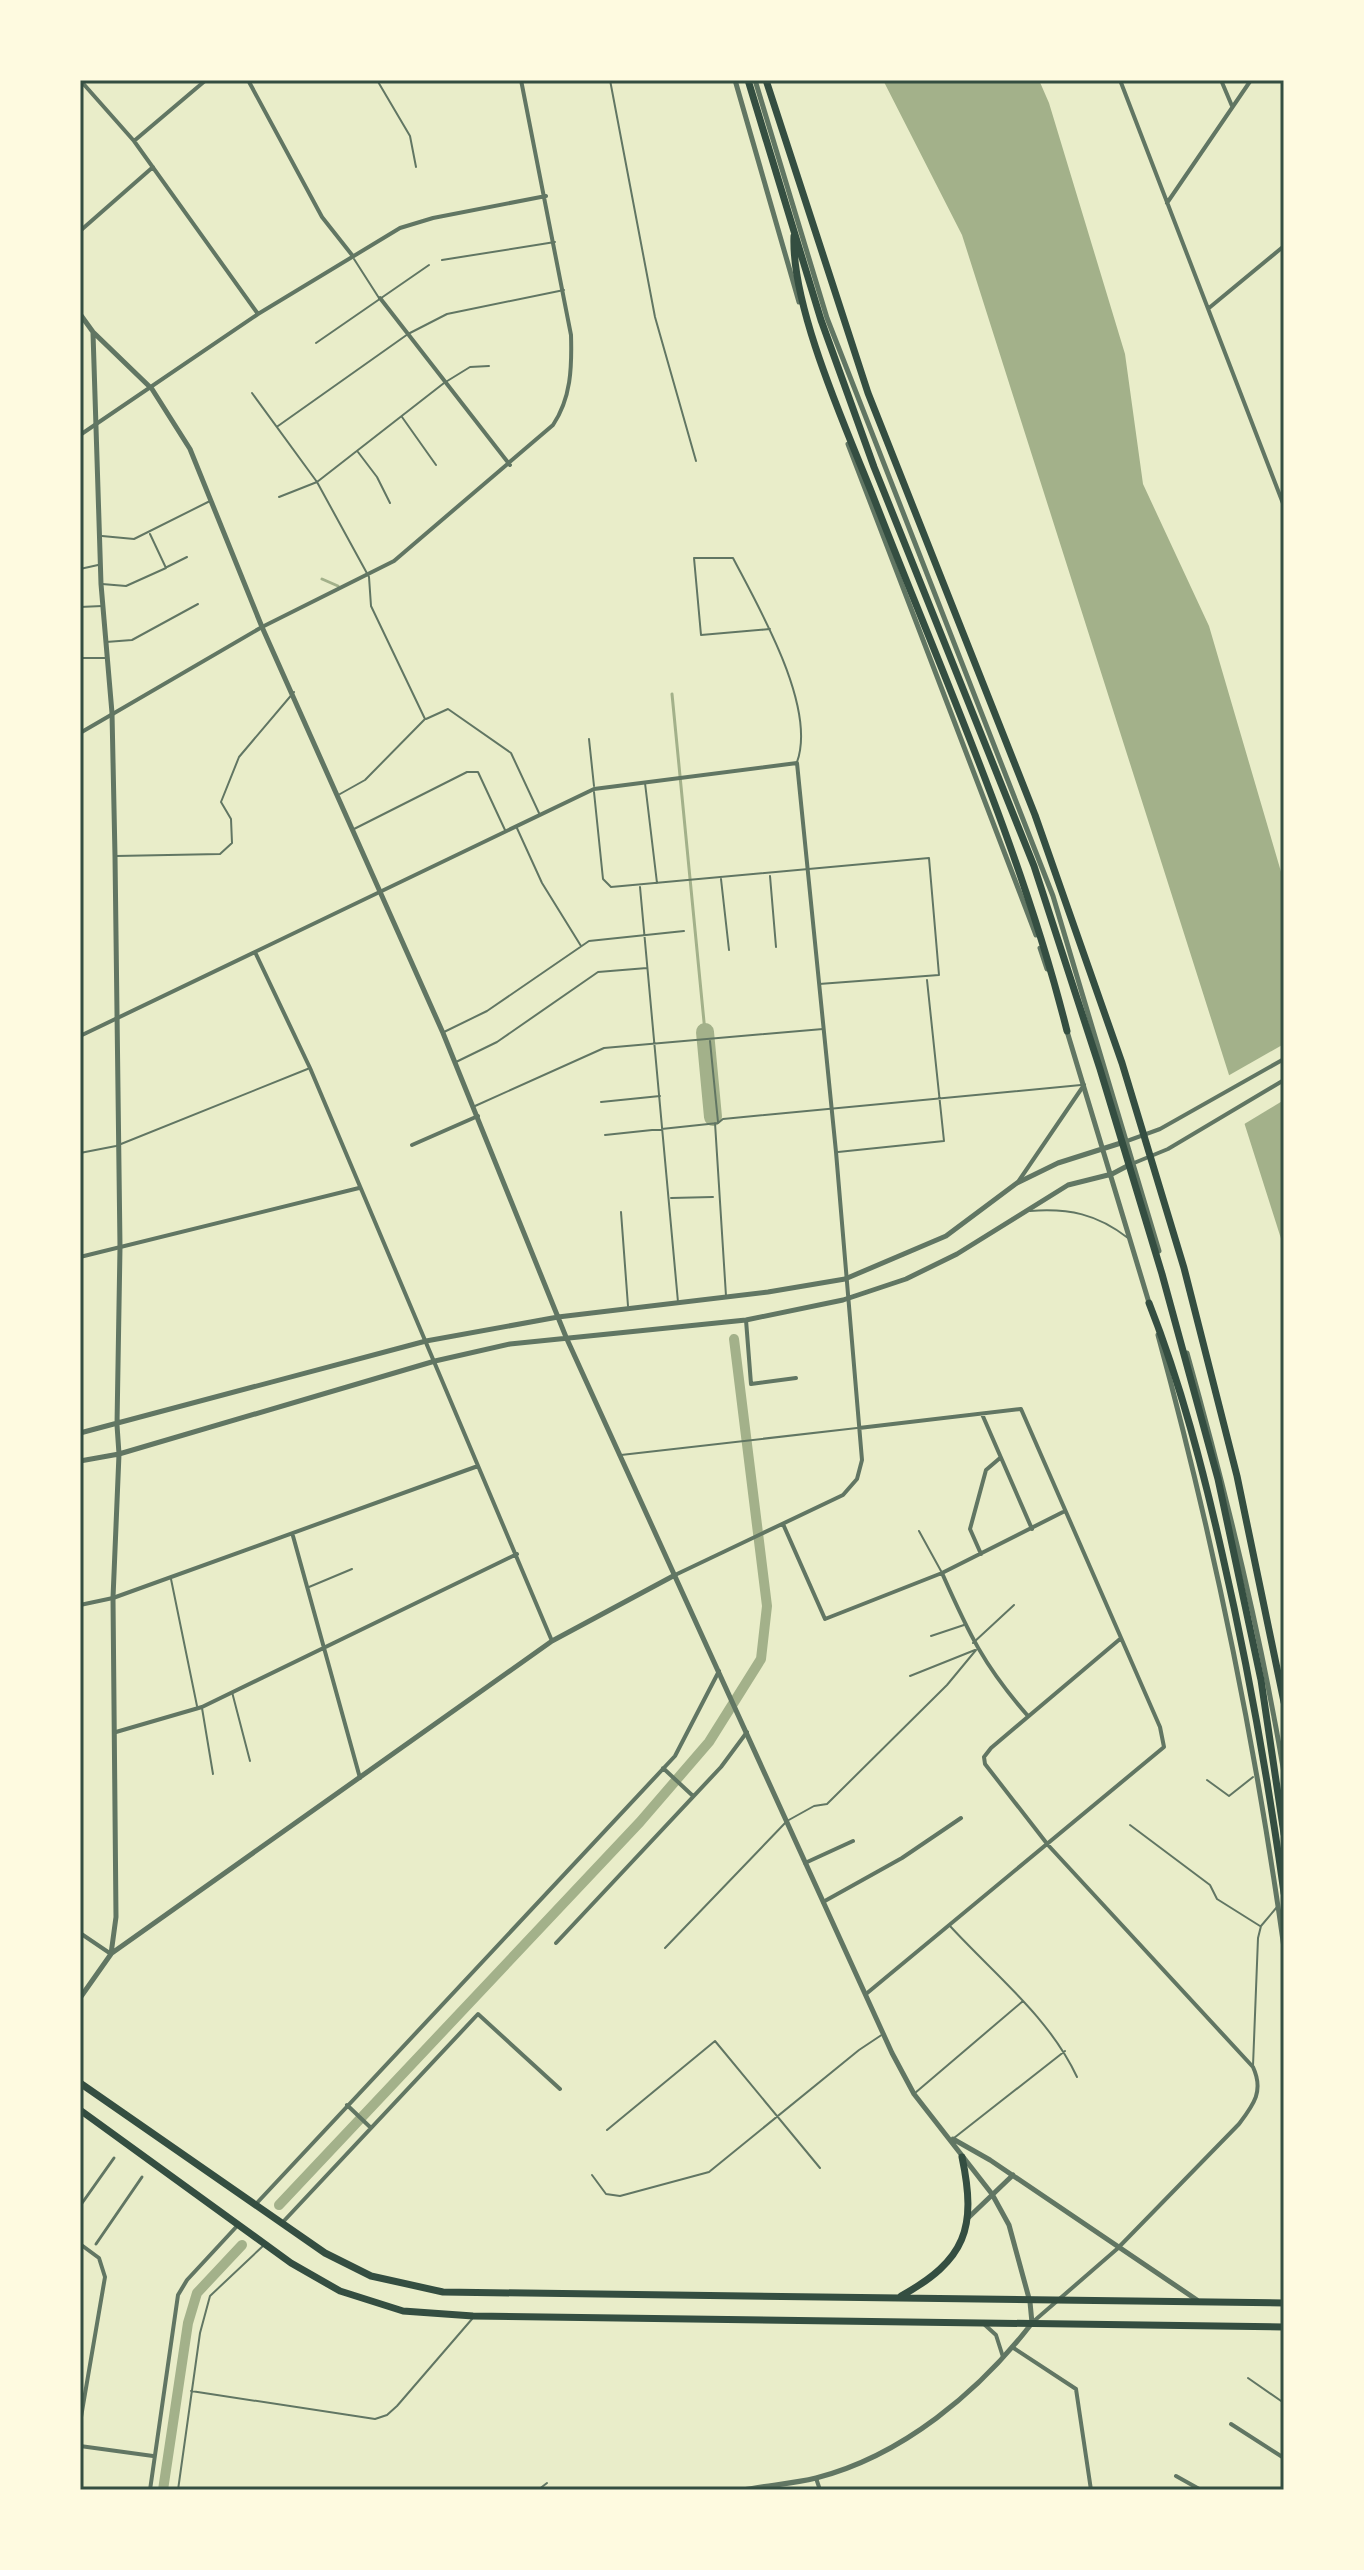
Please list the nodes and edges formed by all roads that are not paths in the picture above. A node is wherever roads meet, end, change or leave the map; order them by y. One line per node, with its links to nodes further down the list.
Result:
1 (80, 80): 15 (street)
2 (206, 80): 15 (street)
3 (248, 80): 24 (street)
4 (378, 80): 17 (lane)
5 (521, 80): 18 (street)
6 (610, 80): 46 (lane)
7 (735, 80): 38 (street)
8 (748, 80): 20 (main road)
9 (755, 80): 36 (street)
10 (766, 80): 183 (main road)
11 (1221, 80): 14 (street)
12 (1251, 80): 14 (street)
13 (1123, 81): 19 (street)
14 (1232, 106): 19 (street)
15 (134, 141): 16 (street)
16 (153, 167): 21 (street); 31 (street)
17 (416, 167)
18 (546, 196): 22 (street); 24 (street)
19 (1167, 203): 29 (street)
20 (794, 230): 101 (main road); 199 (main road)
21 (80, 231)
22 (555, 242): 25 (lane); 27 (street)
23 (1284, 246): 29 (street)
24 (352, 255): 28 (lane); 31 (street)
25 (442, 260)
26 (429, 265): 28 (lane)
27 (564, 290): 33 (lane); 48 (street)
28 (380, 298): 33 (street); 34 (lane)
29 (1209, 308): 53 (street)
30 (80, 314): 32 (street)
31 (258, 314): 39 (street)
32 (93, 332): 39 (street); 42 (street)
33 (408, 334): 37 (street); 43 (lane)
34 (316, 343)
35 (489, 366): 37 (lane)
36 (847, 374): 38 (street); 120 (street)
37 (444, 383): 41 (lane); 48 (street)
38 (825, 383): 101 (street)
39 (152, 389): 42 (street); 51 (street)
40 (252, 393): 43 (lane)
41 (401, 416): 45 (lane); 47 (lane)
42 (94, 426): 44 (street); 55 (street)
43 (277, 426): 49 (lane)
44 (80, 435)
45 (358, 451): 49 (lane); 52 (lane)
46 (696, 461)
47 (436, 465)
48 (510, 465): 60 (street)
49 (317, 482): 50 (lane); 60 (lane)
50 (279, 497)
51 (211, 500): 54 (lane); 65 (street)
52 (390, 503)
53 (1284, 506)
54 (149, 533): 55 (lane); 58 (lane)
55 (99, 536): 57 (street)
56 (187, 557): 58 (lane)
57 (100, 565): 59 (lane); 61 (street)
58 (166, 568): 61 (lane)
59 (80, 569)
60 (369, 577): 65 (street); 72 (lane)
61 (101, 584): 63 (street)
62 (198, 604): 67 (lane)
63 (103, 606): 64 (lane); 67 (street)
64 (80, 607)
65 (262, 627): 70 (street); 71 (street)
66 (770, 629): 66 (lane); 75 (lane)
67 (105, 642): 69 (street)
68 (80, 658): 69 (lane)
69 (107, 658): 71 (street)
70 (294, 692): 78 (street); 83 (lane)
71 (112, 713): 73 (street); 83 (street)
72 (425, 719): 78 (lane); 79 (lane)
73 (80, 733)
74 (589, 739): 77 (lane)
75 (797, 763): 76 (street); 84 (street)
76 (645, 782): 77 (street); 87 (lane)
77 (594, 789): 79 (street); 88 (lane)
78 (340, 794): 81 (street)
79 (539, 813): 80 (street)
80 (516, 825): 82 (street); 92 (lane)
81 (353, 829): 82 (lane); 89 (street)
82 (505, 830): 89 (street)
83 (115, 856): 99 (street)
84 (807, 867): 85 (lane); 97 (lane); 98 (street)
85 (770, 875): 86 (lane); 93 (lane)
86 (720, 877): 87 (lane); 94 (lane)
87 (657, 883): 88 (lane)
88 (640, 886): 91 (lane)
89 (382, 891): 95 (street); 102 (street)
90 (684, 931): 91 (lane)
91 (645, 933): 92 (lane); 96 (lane)
92 (581, 946): 102 (lane)
93 (776, 947)
94 (729, 950)
95 (255, 952): 99 (street); 108 (street)
96 (648, 968): 105 (lane); 107 (lane)
97 (927, 978): 98 (lane); 112 (lane)
98 (818, 984): 100 (street)
99 (115, 1016): 103 (street); 122 (street)
100 (823, 1029): 104 (lane); 115 (street)
101 (1067, 1031): 110 (street)
102 (443, 1033): 107 (street)
103 (80, 1036)
104 (710, 1039): 105 (lane); 117 (lane)
105 (656, 1044): 111 (lane); 114 (lane)
106 (1284, 1059): 120 (street)
107 (455, 1062): 114 (street)
108 (310, 1068): 122 (lane); 129 (street)
109 (1284, 1080): 126 (street)
110 (1084, 1085): 112 (lane); 123 (street); 128 (street)
111 (661, 1096): 113 (lane); 118 (lane)
112 (940, 1100): 115 (lane); 124 (lane)
113 (601, 1102)
114 (474, 1106): 116 (street)
115 (832, 1110): 117 (lane); 124 (street)
116 (478, 1116): 121 (street); 143 (street)
117 (716, 1123): 118 (lane); 138 (lane)
118 (662, 1128): 119 (lane); 131 (lane)
119 (605, 1135)
120 (1127, 1141): 123 (street); 126 (street)
121 (412, 1145)
122 (116, 1146): 125 (lane); 135 (street)
123 (1104, 1149): 127 (street); 128 (street)
124 (836, 1152): 137 (street)
125 (80, 1153)
126 (1134, 1163): 127 (street); 190 (street)
127 (1112, 1174): 132 (street); 134 (street)
128 (1017, 1183): 137 (street)
129 (359, 1188): 135 (street); 146 (street)
130 (713, 1197): 131 (lane)
131 (669, 1198): 140 (lane)
132 (1021, 1211): 134 (lane); 139 (street)
133 (621, 1212): 142 (lane)
134 (1132, 1241): 141 (street)
135 (120, 1247): 136 (street); 150 (street)
136 (80, 1257)
137 (845, 1279): 138 (street); 139 (street)
138 (727, 1297): 140 (street)
139 (848, 1299): 144 (street); 151 (street)
140 (678, 1302): 142 (street)
141 (1149, 1303): 192 (street); 203 (main road)
142 (628, 1307): 143 (street)
143 (558, 1317): 145 (street); 146 (street)
144 (746, 1320): 145 (street); 148 (street)
145 (566, 1337): 147 (street); 154 (street)
146 (426, 1341): 147 (street); 150 (street)
147 (435, 1361): 153 (street); 157 (street)
148 (796, 1378)
149 (982, 1413): 151 (street); 155 (street); 158 (street)
150 (117, 1425): 152 (street); 153 (street)
151 (859, 1428): 154 (lane); 159 (street)
152 (80, 1433)
153 (119, 1454): 156 (street); 170 (street)
154 (620, 1455): 167 (street)
155 (1000, 1458): 160 (street); 164 (street)
156 (80, 1461)
157 (479, 1466): 162 (street); 163 (street)
158 (1063, 1512): 160 (street); 175 (street)
159 (782, 1523): 166 (street); 167 (street)
160 (1032, 1529): 164 (street)
161 (919, 1531): 166 (lane)
162 (293, 1536): 168 (street); 169 (street)
163 (517, 1554): 176 (street); 178 (street)
164 (981, 1554): 166 (street)
165 (352, 1569): 169 (lane)
166 (942, 1573): 173 (street)
167 (675, 1575): 176 (street); 180 (street)
168 (171, 1578): 170 (street); 184 (lane)
169 (308, 1587): 178 (street)
170 (113, 1598): 171 (street); 186 (street)
171 (80, 1605)
172 (1014, 1605): 177 (lane)
173 (965, 1624): 174 (lane); 177 (street)
174 (931, 1636)
175 (1120, 1639): 185 (street); 201 (street)
176 (552, 1641): 193 (street)
177 (973, 1643): 179 (street)
178 (322, 1645): 182 (street); 193 (street)
179 (976, 1650): 181 (lane); 185 (street); 197 (lane)
180 (720, 1669): 187 (street); 189 (street)
181 (910, 1676)
182 (232, 1691): 184 (street); 188 (lane)
183 (1284, 1702)
184 (200, 1708): 186 (street); 191 (lane)
185 (1028, 1716): 201 (street)
186 (116, 1732): 212 (street)
187 (747, 1732): 195 (street); 197 (street)
188 (250, 1761)
189 (663, 1768): 195 (street); 223 (street)
190 (1284, 1773)
191 (213, 1774)
192 (1258, 1774): 194 (lane); 205 (street)
193 (360, 1778): 212 (street)
194 (1207, 1780)
195 (693, 1796): 209 (street)
196 (961, 1818): 204 (street)
197 (787, 1821): 202 (street); 210 (lane)
198 (1130, 1825): 207 (lane)
199 (1284, 1834)
200 (853, 1841): 202 (street)
201 (1048, 1845): 206 (street); 218 (street)
202 (805, 1863): 204 (street)
203 (1284, 1893)
204 (823, 1902): 213 (street)
205 (1278, 1906): 207 (lane); 211 (street)
206 (950, 1925): 213 (street); 215 (lane)
207 (1261, 1926): 218 (lane)
208 (80, 1933): 212 (street)
209 (556, 1943)
210 (665, 1948)
211 (1284, 1948)
212 (111, 1954): 214 (street)
213 (866, 1994): 216 (street)
214 (80, 1998)
215 (1024, 2000): 217 (lane); 222 (lane)
216 (884, 2034): 222 (street); 225 (lane)
217 (1065, 2051): 219 (lane); 228 (lane)
218 (1253, 2067): 244 (street)
219 (1077, 2077)
220 (80, 2083): 236 (main road)
221 (560, 2089): 226 (street)
222 (914, 2094): 228 (street)
223 (347, 2105): 226 (street); 236 (street)
224 (80, 2110): 240 (main road)
225 (779, 2116): 227 (lane); 231 (lane); 232 (lane)
226 (370, 2127): 239 (street)
227 (607, 2130)
228 (953, 2139): 229 (street); 233 (street)
229 (962, 2157): 235 (street); 238 (main road)
230 (114, 2158): 237 (street)
231 (820, 2168)
232 (592, 2175)
233 (1013, 2175): 235 (street); 244 (street)
234 (142, 2177): 242 (street)
235 (992, 2194): 238 (street); 247 (street)
236 (255, 2205): 239 (main road)
237 (80, 2206)
238 (968, 2218): 245 (main road)
239 (281, 2223): 245 (main road)
240 (238, 2225): 243 (main road); 262 (street)
241 (80, 2244): 259 (street)
242 (96, 2244)
243 (264, 2244): 250 (main road); 257 (lane)
244 (1117, 2249): 246 (street); 248 (street)
245 (900, 2296): 247 (main road)
246 (1198, 2301): 248 (main road); 249 (main road)
247 (1030, 2302): 248 (main road); 252 (street)
248 (1059, 2302): 252 (street)
249 (1284, 2303)
250 (473, 2316): 251 (main road); 257 (lane)
251 (979, 2322): 252 (main road); 255 (street)
252 (1032, 2323): 253 (main road); 254 (street)
253 (1284, 2327)
254 (1012, 2347): 255 (street); 273 (street)
255 (1003, 2359): 265 (street)
256 (1248, 2378): 258 (lane)
257 (191, 2391): 269 (lane)
258 (1284, 2403)
259 (80, 2423)
260 (1231, 2424): 263 (street)
261 (80, 2446): 262 (street)
262 (153, 2456): 268 (street)
263 (1284, 2458)
264 (1176, 2476): 274 (street)
265 (816, 2478): 267 (street); 272 (street)
266 (547, 2483): 270 (lane)
267 (777, 2487): 271 (street)
268 (150, 2490)
269 (178, 2490)
270 (538, 2490)
271 (743, 2490)
272 (820, 2490)
273 (1091, 2490)
274 (1201, 2490)

